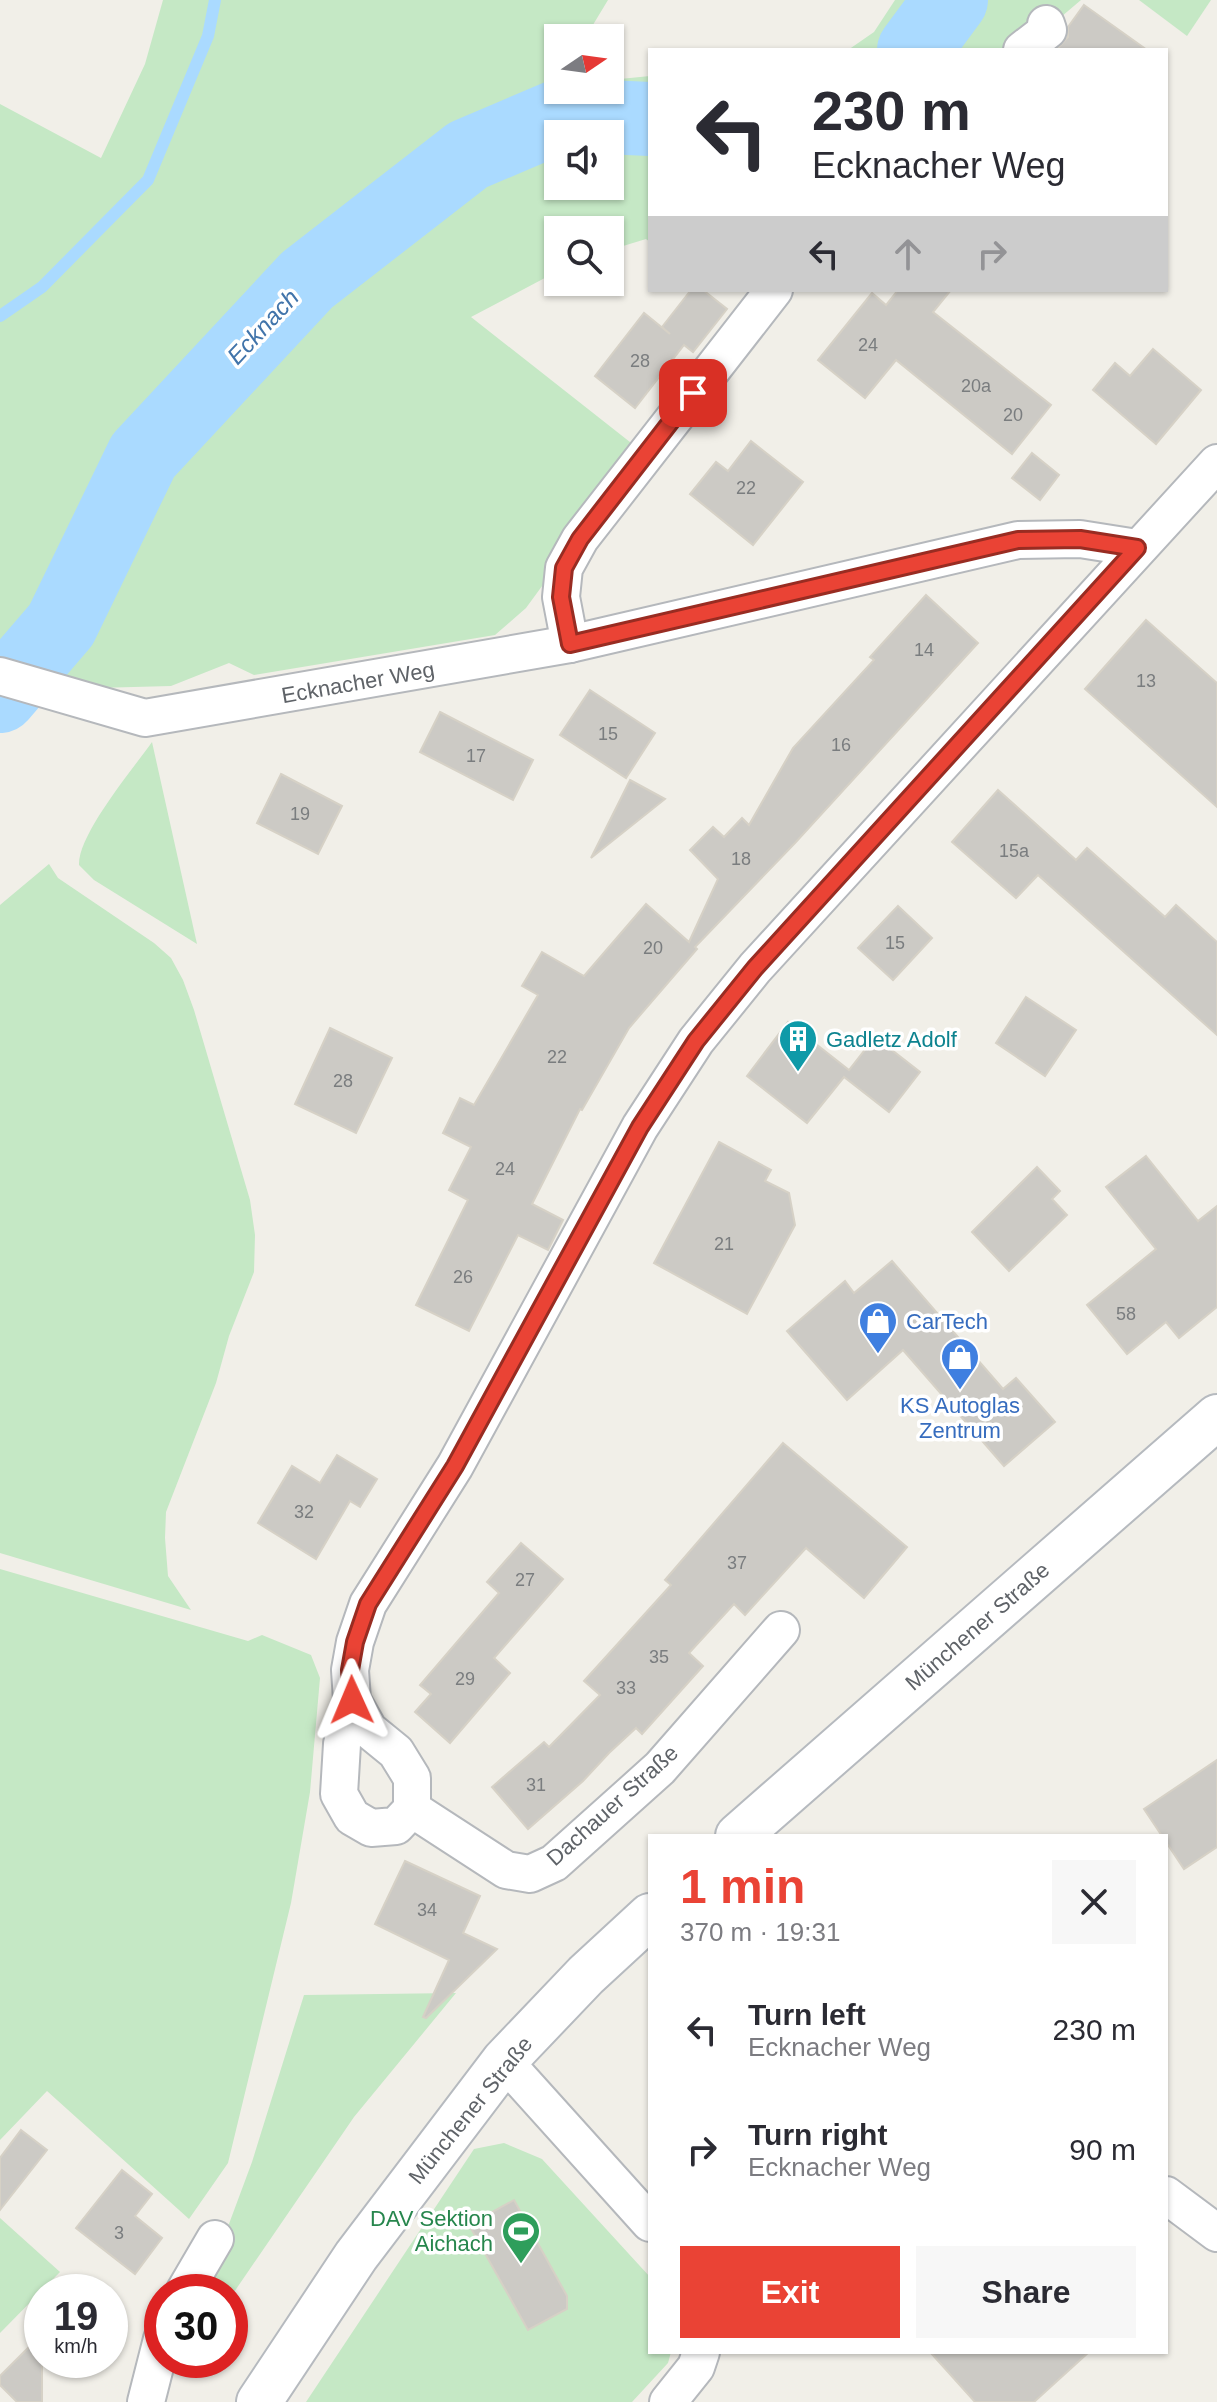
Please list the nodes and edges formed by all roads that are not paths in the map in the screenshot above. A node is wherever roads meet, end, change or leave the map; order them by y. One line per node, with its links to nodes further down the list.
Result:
1 (1046, 24): 2 (street)
2 (1025, 48)
3 (772, 292): 6 (street)
4 (1217, 464): 5 (street)
5 (1137, 548): 6 (street, Ecknacher Weg); 10 (street)
6 (570, 644): 7 (street, Ecknacher Weg)
7 (0, 676)
8 (1217, 1417): 12 (main road, Münchener Straße)
9 (781, 1630): 11 (street, Dachauer Straße)
10 (352, 1700): 11 (street); 11 (street)
11 (412, 1809)
12 (740, 1834)
13 (648, 1918): 14 (main road, Münchener Straße)
14 (504, 2061): 16 (street); 23 (main road, Münchener Straße)
15 (1168, 2196): 17 (street)
16 (648, 2221)
17 (1217, 2233)
18 (215, 2239): 19 (street)
19 (195, 2274)
20 (700, 2354): 24 (street)
21 (152, 2378): 22 (street)
22 (146, 2402)
23 (259, 2402)
24 (668, 2402)

